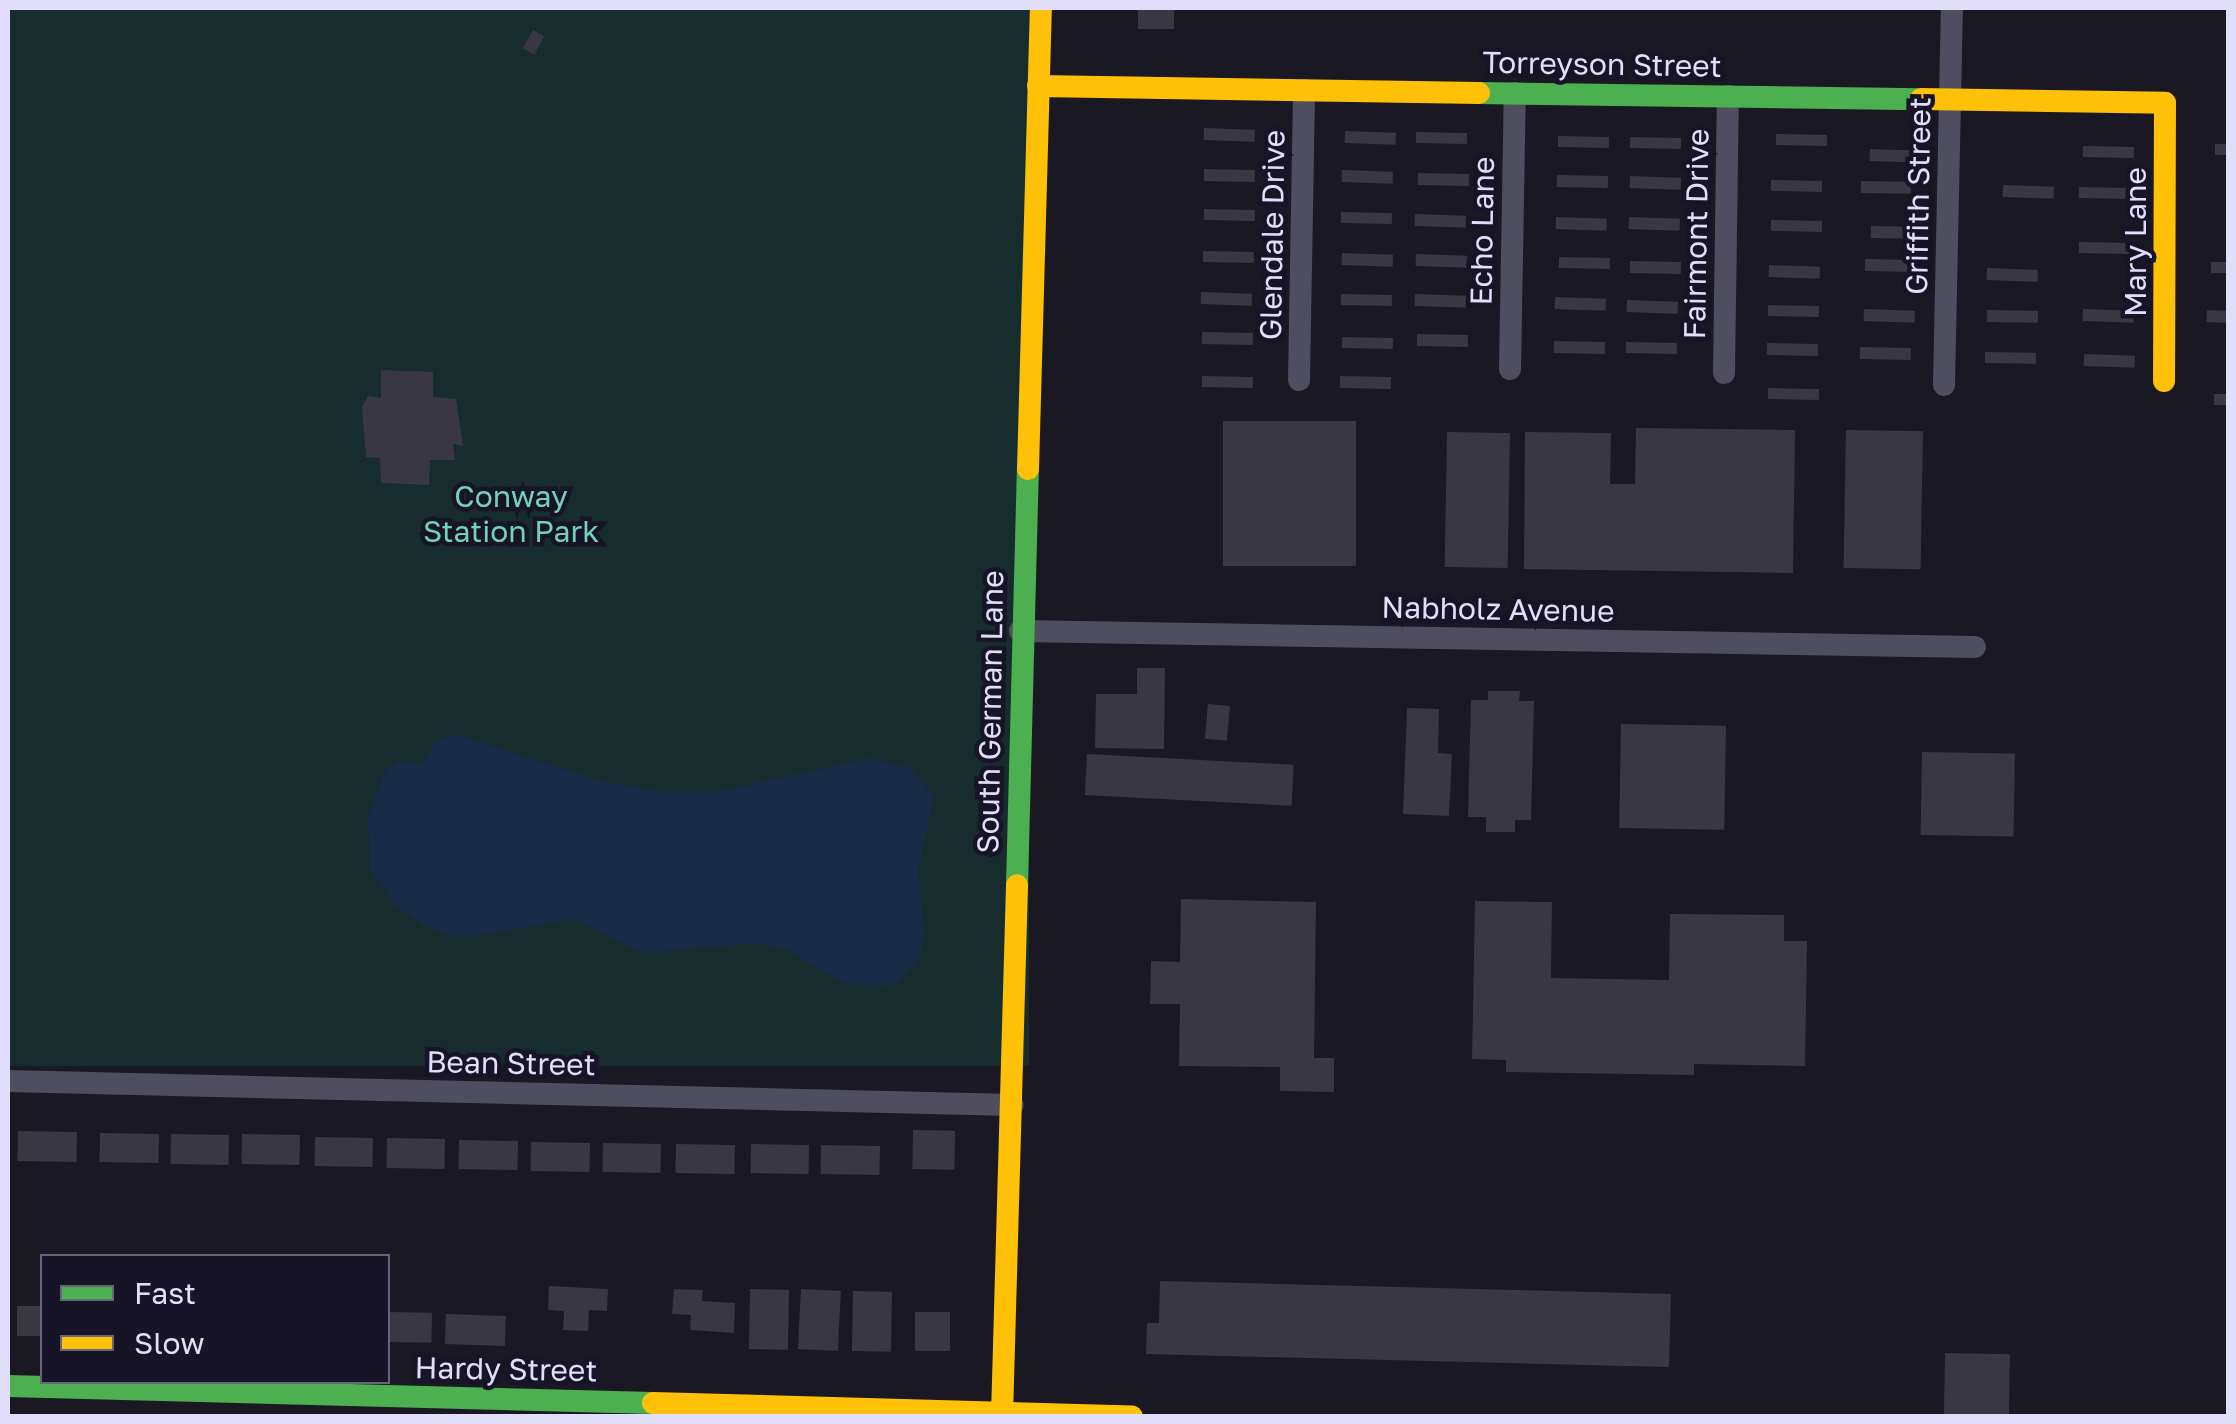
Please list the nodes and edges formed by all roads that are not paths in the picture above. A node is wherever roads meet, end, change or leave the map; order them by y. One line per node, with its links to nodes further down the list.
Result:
1 (1040, 8): 3 (street, South German Lane)
2 (1952, 8): 7 (street, Griffith Street)
3 (1038, 86): 4 (street, Torreyson Street); 14 (street, South German Lane)
4 (1304, 90): 5 (street, Torreyson Street); 11 (street, Glendale Drive)
5 (1515, 93): 6 (street, Torreyson Street); 9 (street, Echo Lane)
6 (1728, 96): 7 (street, Torreyson Street); 10 (street, Fairmont Drive)
7 (1950, 100): 8 (street, Torreyson Street); 13 (street, Griffith Street)
8 (2166, 102): 12 (street, Mary Lane)
9 (1510, 370)
10 (1724, 373)
11 (1299, 380)
12 (2164, 382)
13 (1944, 385)
14 (1020, 631): 15 (street, Nabholz Avenue); 17 (street, South German Lane)
15 (1975, 646)
16 (8, 1081): 17 (street, Bean Street)
17 (1012, 1105): 19 (street, South German Lane)
18 (8, 1386): 19 (street, Hardy Street)
19 (1002, 1414): 20 (street, Hardy Street)
20 (1132, 1416)

